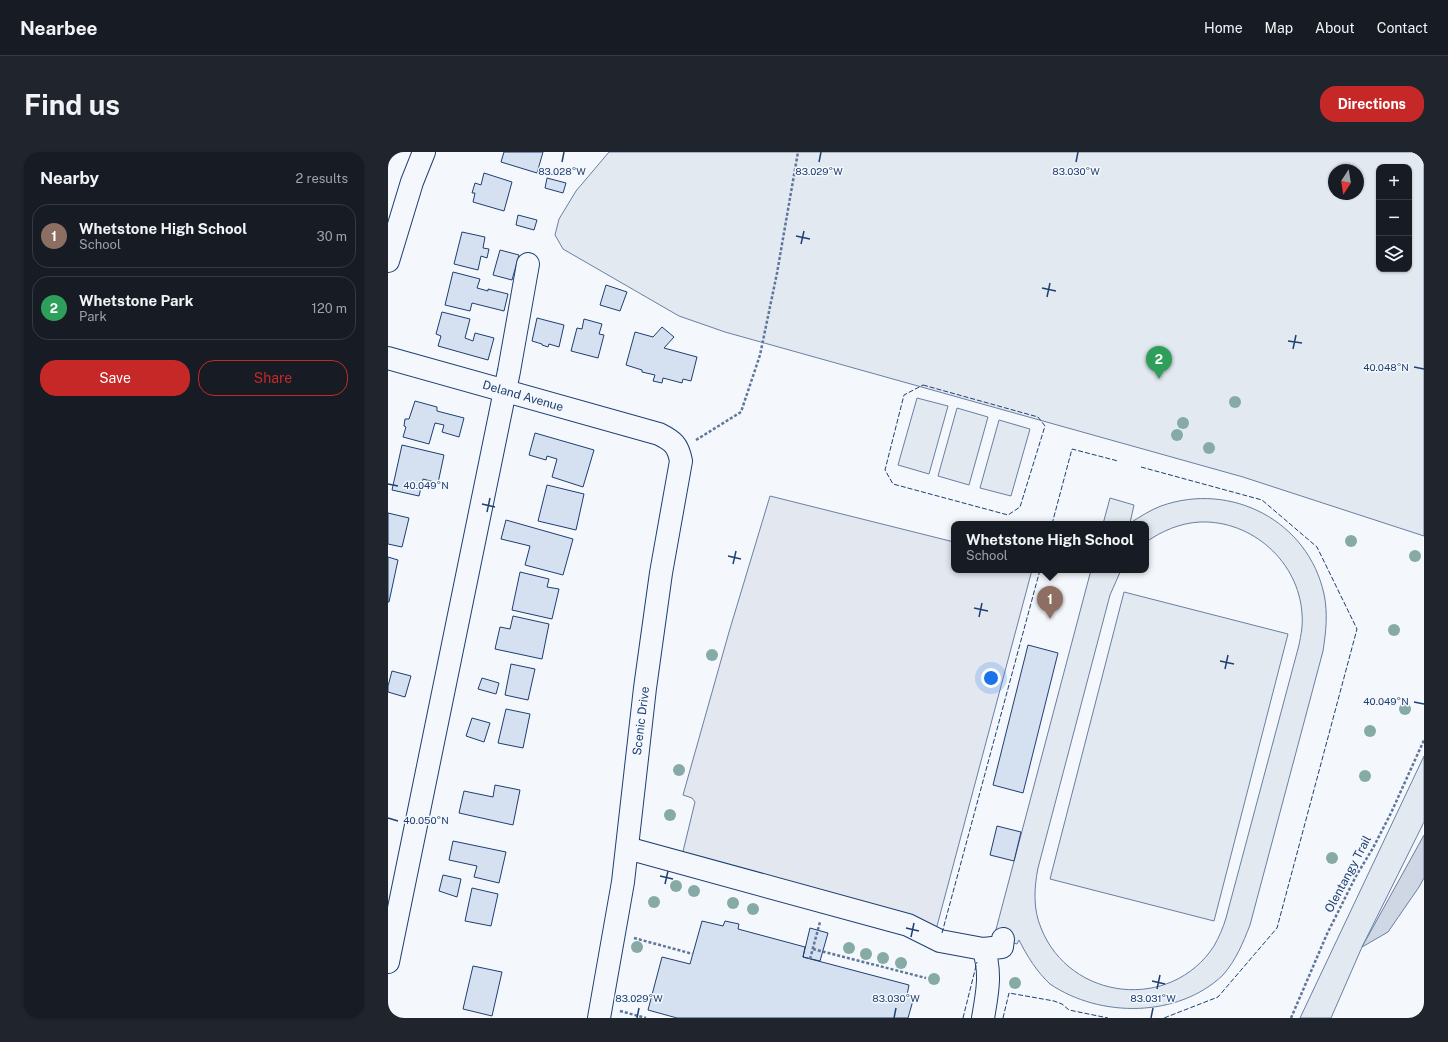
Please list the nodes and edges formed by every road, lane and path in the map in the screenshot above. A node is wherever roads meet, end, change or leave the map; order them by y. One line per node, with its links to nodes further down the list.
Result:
1 (424, 152): 3 (street)
2 (798, 152): 7 (path)
3 (388, 261)
4 (528, 264): 6 (street)
5 (388, 358): 6 (street, Deland Avenue)
6 (505, 391): 7 (street, Deland Avenue); 17 (street)
7 (679, 451): 9 (street, Scenic Drive)
8 (1424, 740): 23 (path, Olentangy Trail)
9 (627, 848): 10 (street); 20 (street, Scenic Drive)
10 (825, 902): 13 (path); 14 (street)
11 (631, 938): 15 (path)
12 (1003, 939): 14 (street)
13 (813, 948): 16 (path); 18 (path)
14 (983, 949): 22 (street)
15 (693, 954)
16 (810, 959)
17 (388, 962)
18 (926, 978)
19 (620, 1011): 21 (path)
20 (599, 1018)
21 (646, 1018)
22 (983, 1018)
23 (1291, 1018)

